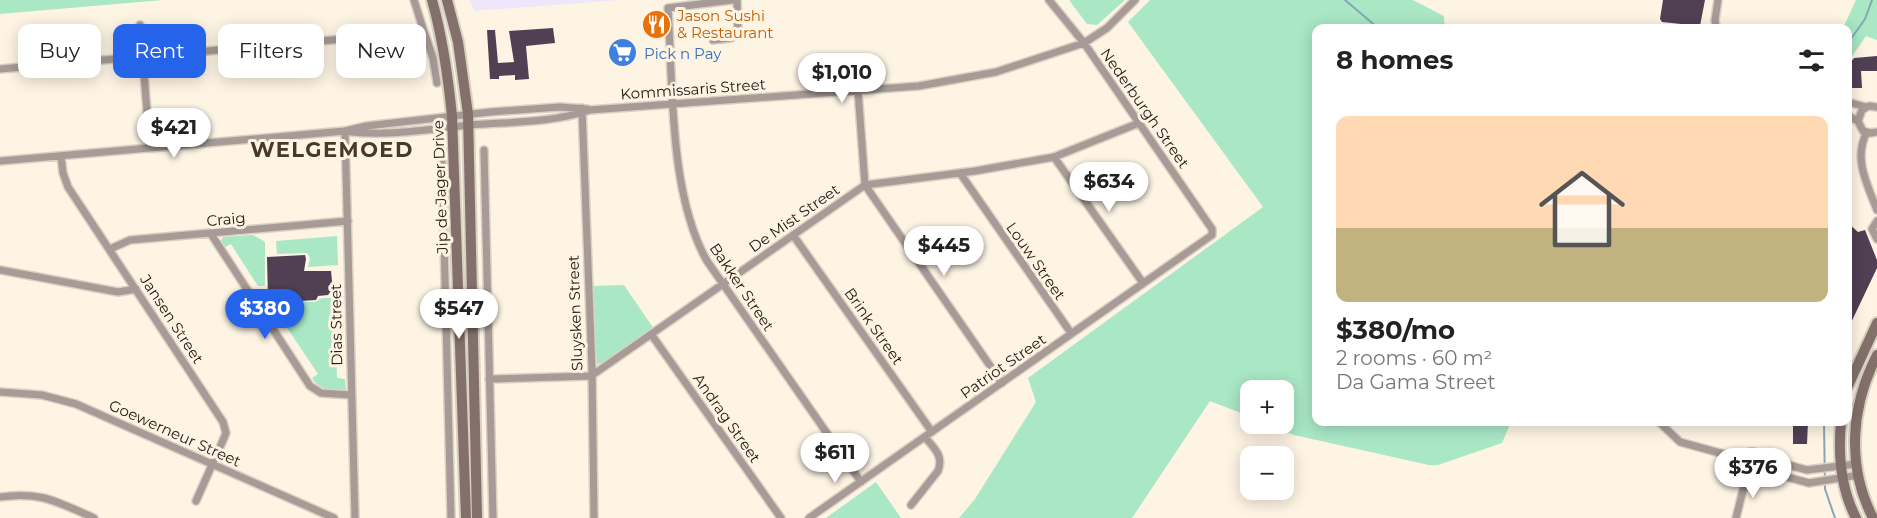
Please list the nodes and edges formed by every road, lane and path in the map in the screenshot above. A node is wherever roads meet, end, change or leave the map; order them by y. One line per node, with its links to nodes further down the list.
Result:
1 (414, 0): 9 (street)
2 (432, 0): 29 (main road, Jip de Jager Drive)
3 (447, 0): 27 (main road, Jip de Jager Drive)
4 (732, 0): 22 (street, Bakker Street)
5 (737, 0): 13 (street)
6 (1049, 0): 14 (street, Nederburgh Street)
7 (1135, 0): 14 (street, Kommissaris Street)
8 (1718, 0): 10 (street)
9 (422, 24)
10 (1716, 24)
11 (336, 40): 15 (street)
12 (426, 40): 19 (street)
13 (713, 40)
14 (1084, 43): 20 (street, Kommissaris Street); 30 (street, Nederburgh Street)
15 (206, 51)
16 (113, 59): 17 (street)
17 (0, 69)
18 (144, 78): 34 (street)
19 (437, 83)
20 (858, 91): 22 (street, Kommissaris Street); 41 (street)
21 (1852, 103): 23 (street)
22 (674, 104): 25 (street, Kommissaris Street); 52 (street, Bakker Street)
23 (1866, 107): 24 (street); 28 (street)
24 (1877, 107)
25 (585, 110): 27 (street, Kommissaris Street); 27 (street, Kommissaris Street); 58 (street, Sluysken Street)
26 (1852, 118): 28 (street)
27 (468, 120): 29 (street, Kommissaris Street); 29 (street, Kommissaris Street); 85 (main road, Jip de Jager Drive)
28 (1858, 121): 32 (street)
29 (452, 122): 31 (street, Kommissaris Street); 84 (main road, Jip de Jager Drive)
30 (1139, 123): 37 (street, De Mist Street); 47 (street, Nederburgh Street)
31 (345, 131): 34 (street, Kommissaris Street); 43 (street, Dias Street)
32 (1867, 132): 33 (street); 42 (street)
33 (1877, 132)
34 (150, 148): 36 (street, Kommissaris Street)
35 (484, 150): 60 (street)
36 (61, 156): 38 (street, Kommissaris Street); 49 (street, Jansen Street)
37 (1054, 157): 40 (street, De Mist Street); 51 (street)
38 (0, 161)
39 (442, 162): 83 (street)
40 (960, 173): 41 (street, De Mist Street); 55 (street, Louw Street)
41 (865, 185): 46 (street, De Mist Street); 61 (street)
42 (1877, 210)
43 (348, 221): 45 (street, Craig); 63 (street, Dias Street)
44 (1877, 221): 48 (street)
45 (211, 234): 49 (street, Craig); 63 (street)
46 (794, 235): 52 (street, De Mist Street); 66 (street, Brink Street)
47 (1212, 235): 51 (street, Patriot Street)
48 (1877, 239)
49 (110, 249): 53 (street, Jansen Street)
50 (0, 270): 53 (street)
51 (1143, 283): 55 (street, Patriot Street)
52 (723, 284): 56 (street, De Mist Street); 76 (street, Bakker Street)
53 (136, 289): 70 (street, Jansen Street)
54 (1877, 323): 59 (main road)
55 (1071, 333): 61 (street, Patriot Street)
56 (651, 334): 58 (street, De Mist Street); 88 (street, Andrag Street)
57 (1877, 355): 72 (main road)
58 (591, 376): 60 (street); 87 (street, Sluysken Street)
59 (1852, 377)
60 (489, 379): 86 (street)
61 (1002, 382): 66 (street, Patriot Street)
62 (0, 392): 70 (street, Goewerneur Street)
63 (351, 395): 82 (street, Dias Street)
64 (1663, 426): 69 (street)
65 (1841, 426): 71 (main road)
66 (932, 432): 67 (street, Patriot Street)
67 (925, 437): 76 (street, Patriot Street); 79 (street)
68 (1763, 458): 69 (street); 71 (street); 73 (street)
69 (1742, 459): 74 (street)
70 (212, 465): 78 (street, Jansen Street); 81 (street, Goewerneur Street)
71 (1841, 467): 72 (street); 75 (main road)
72 (1858, 469): 75 (street); 92 (main road)
73 (1761, 470): 74 (street); 75 (street)
74 (1747, 474): 90 (street)
75 (1844, 478): 91 (main road)
76 (861, 482): 89 (street, Patriot Street)
77 (0, 497): 80 (street)
78 (196, 501)
79 (911, 505)
80 (94, 518)
81 (334, 518)
82 (355, 518)
83 (451, 518)
84 (466, 518)
85 (477, 518)
86 (493, 518)
87 (594, 518)
88 (781, 518)
89 (809, 518)
90 (1736, 518)
91 (1856, 518)
92 (1873, 518)

